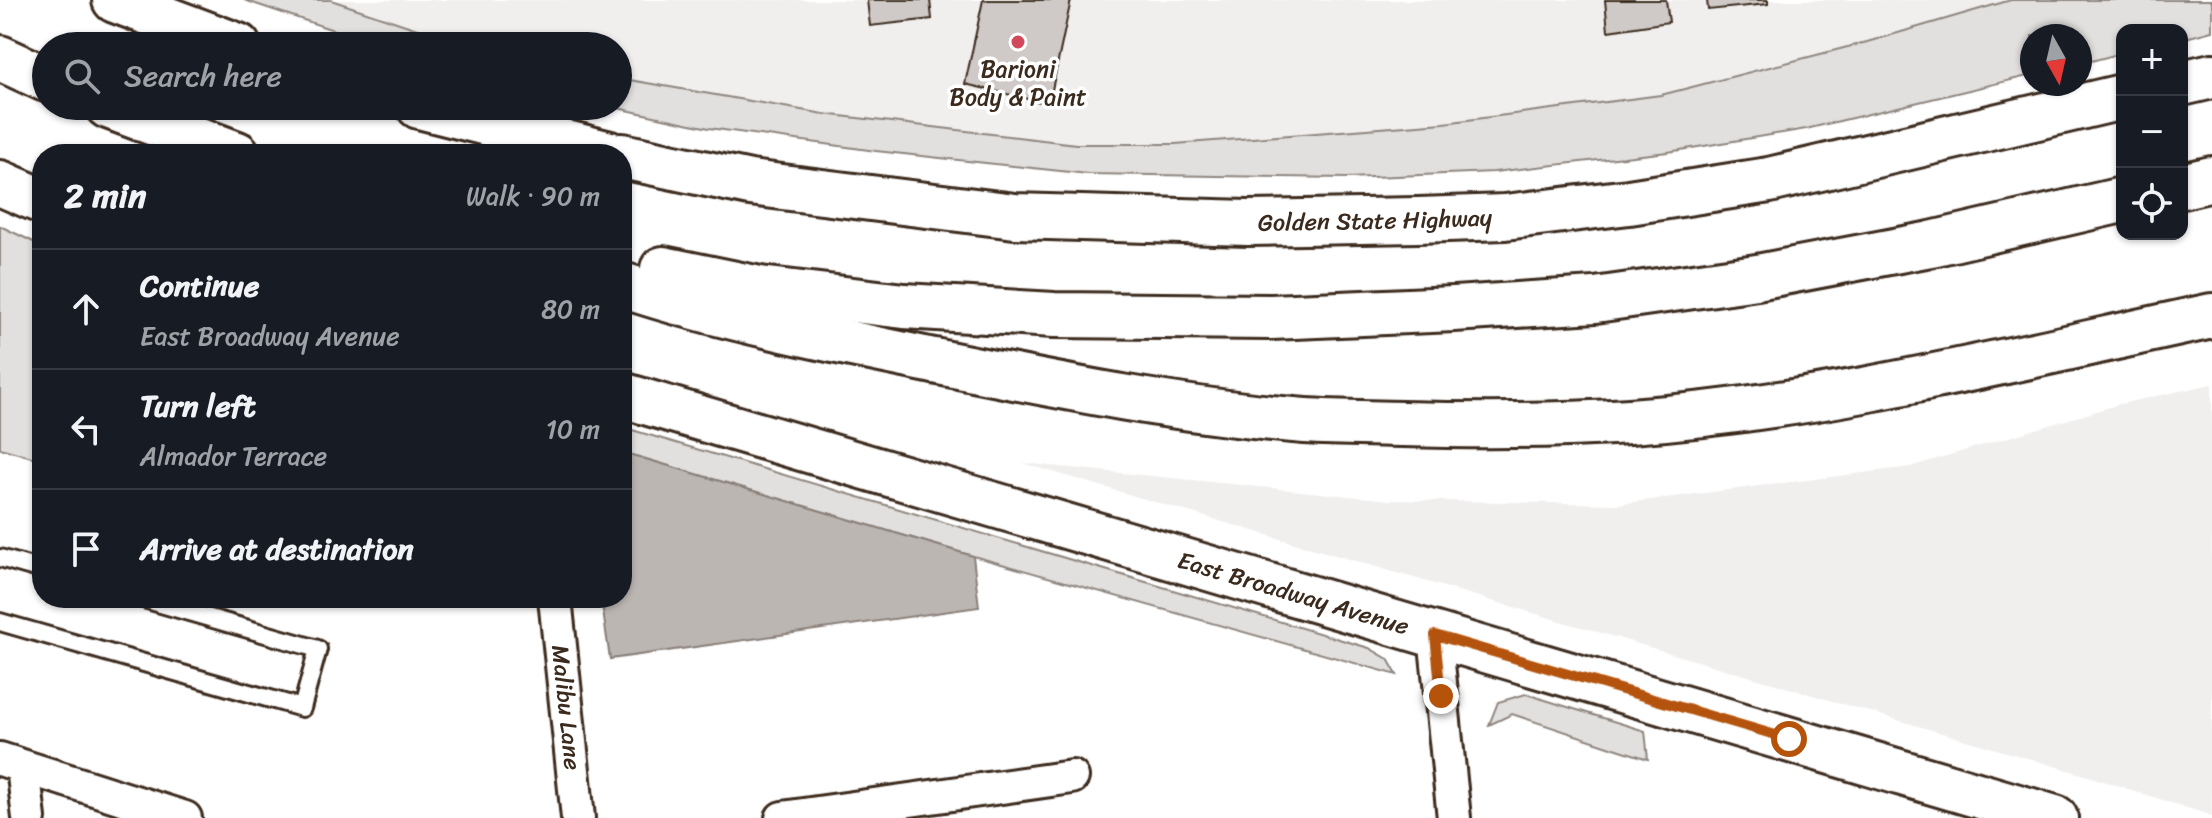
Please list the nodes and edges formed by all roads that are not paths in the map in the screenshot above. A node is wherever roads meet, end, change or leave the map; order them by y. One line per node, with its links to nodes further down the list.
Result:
1 (115, 0): 2 (main road)
2 (201, 32)
3 (0, 58): 4 (main road)
4 (32, 73)
5 (2212, 76): 6 (main road)
6 (2188, 82)
7 (2116, 98): 12 (main road, Golden State Highway)
8 (146, 120): 10 (main road)
9 (475, 120): 11 (main road)
10 (210, 144)
11 (570, 144)
12 (632, 158)
13 (2212, 179): 15 (main road)
14 (0, 183): 16 (main road)
15 (2188, 185)
16 (32, 197)
17 (2116, 201): 18 (main road)
18 (632, 262)
19 (632, 288): 20 (main road)
20 (2212, 316)
21 (632, 398): 27 (main road, East Broadway Avenue)
22 (0, 558): 23 (lane)
23 (32, 567)
24 (175, 608): 26 (lane)
25 (556, 608): 32 (street, Malibu Lane)
26 (0, 622)
27 (1435, 635): 34 (street); 35 (main road, East Broadway Avenue)
28 (12, 763): 30 (street); 31 (street)
29 (1072, 777): 33 (street)
30 (29, 818)
31 (185, 818)
32 (578, 818)
33 (782, 818)
34 (1454, 818)
35 (2055, 818)

